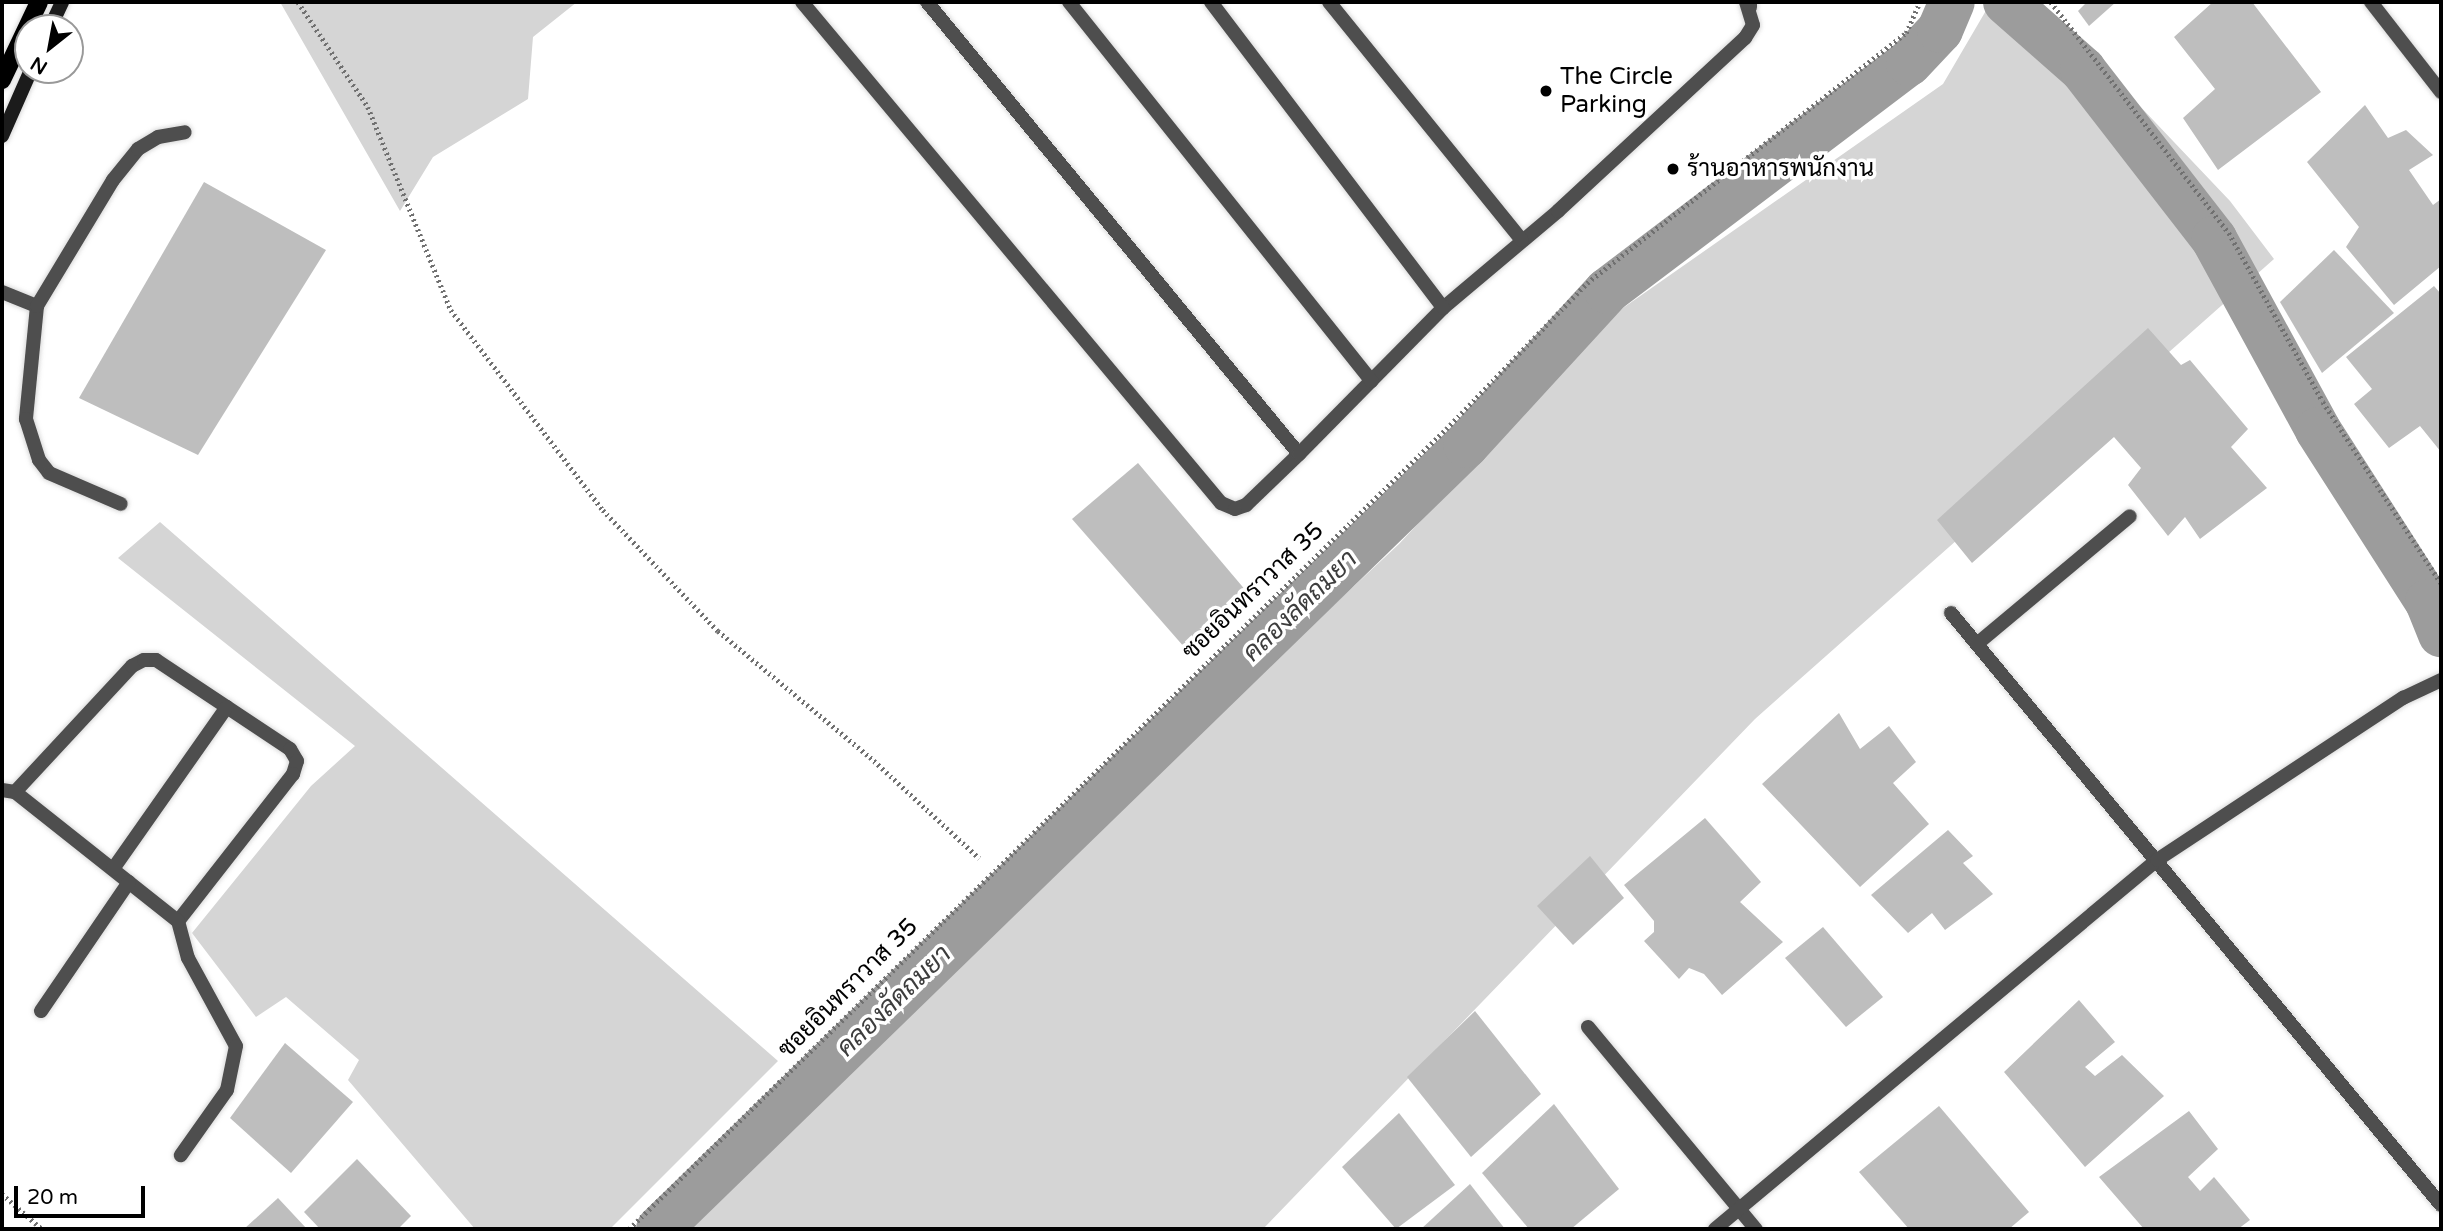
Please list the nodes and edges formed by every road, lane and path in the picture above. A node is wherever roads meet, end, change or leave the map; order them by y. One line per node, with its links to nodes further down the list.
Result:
1 (38, 2): 12 (main road)
2 (298, 2): 31 (path)
3 (802, 2): 22 (street)
4 (927, 2): 22 (street)
5 (1069, 2): 21 (street)
6 (1211, 2): 20 (street)
7 (1329, 2): 17 (street)
8 (1920, 2): 43 (path, ซอยอินทราวาส 35)
9 (2051, 2): 25 (path)
10 (2371, 2): 14 (street)
11 (1749, 4): 17 (street)
12 (2, 80)
13 (25, 84): 16 (main road)
14 (2441, 93)
15 (185, 132): 19 (street)
16 (2, 136)
17 (1522, 240): 20 (street)
18 (2, 292): 19 (street)
19 (37, 306): 23 (street)
20 (1443, 309): 21 (street)
21 (1372, 381): 22 (street)
22 (1299, 454)
23 (121, 504)
24 (2130, 516): 27 (street)
25 (2441, 583)
26 (1951, 613): 27 (street)
27 (1977, 644): 32 (street)
28 (2441, 680): 32 (street)
29 (227, 707): 30 (street); 33 (street); 35 (street)
30 (8, 791): 33 (street)
31 (979, 858)
32 (2157, 860): 40 (street); 41 (street)
33 (113, 869): 34 (street)
34 (129, 882): 35 (street); 36 (street)
35 (178, 921): 38 (street)
36 (41, 1011)
37 (1588, 1027): 41 (street)
38 (181, 1155)
39 (2, 1194): 42 (path)
40 (2441, 1205)
41 (1739, 1210): 44 (street); 45 (street)
42 (42, 1229)
43 (629, 1229)
44 (1715, 1229)
45 (1756, 1229)

